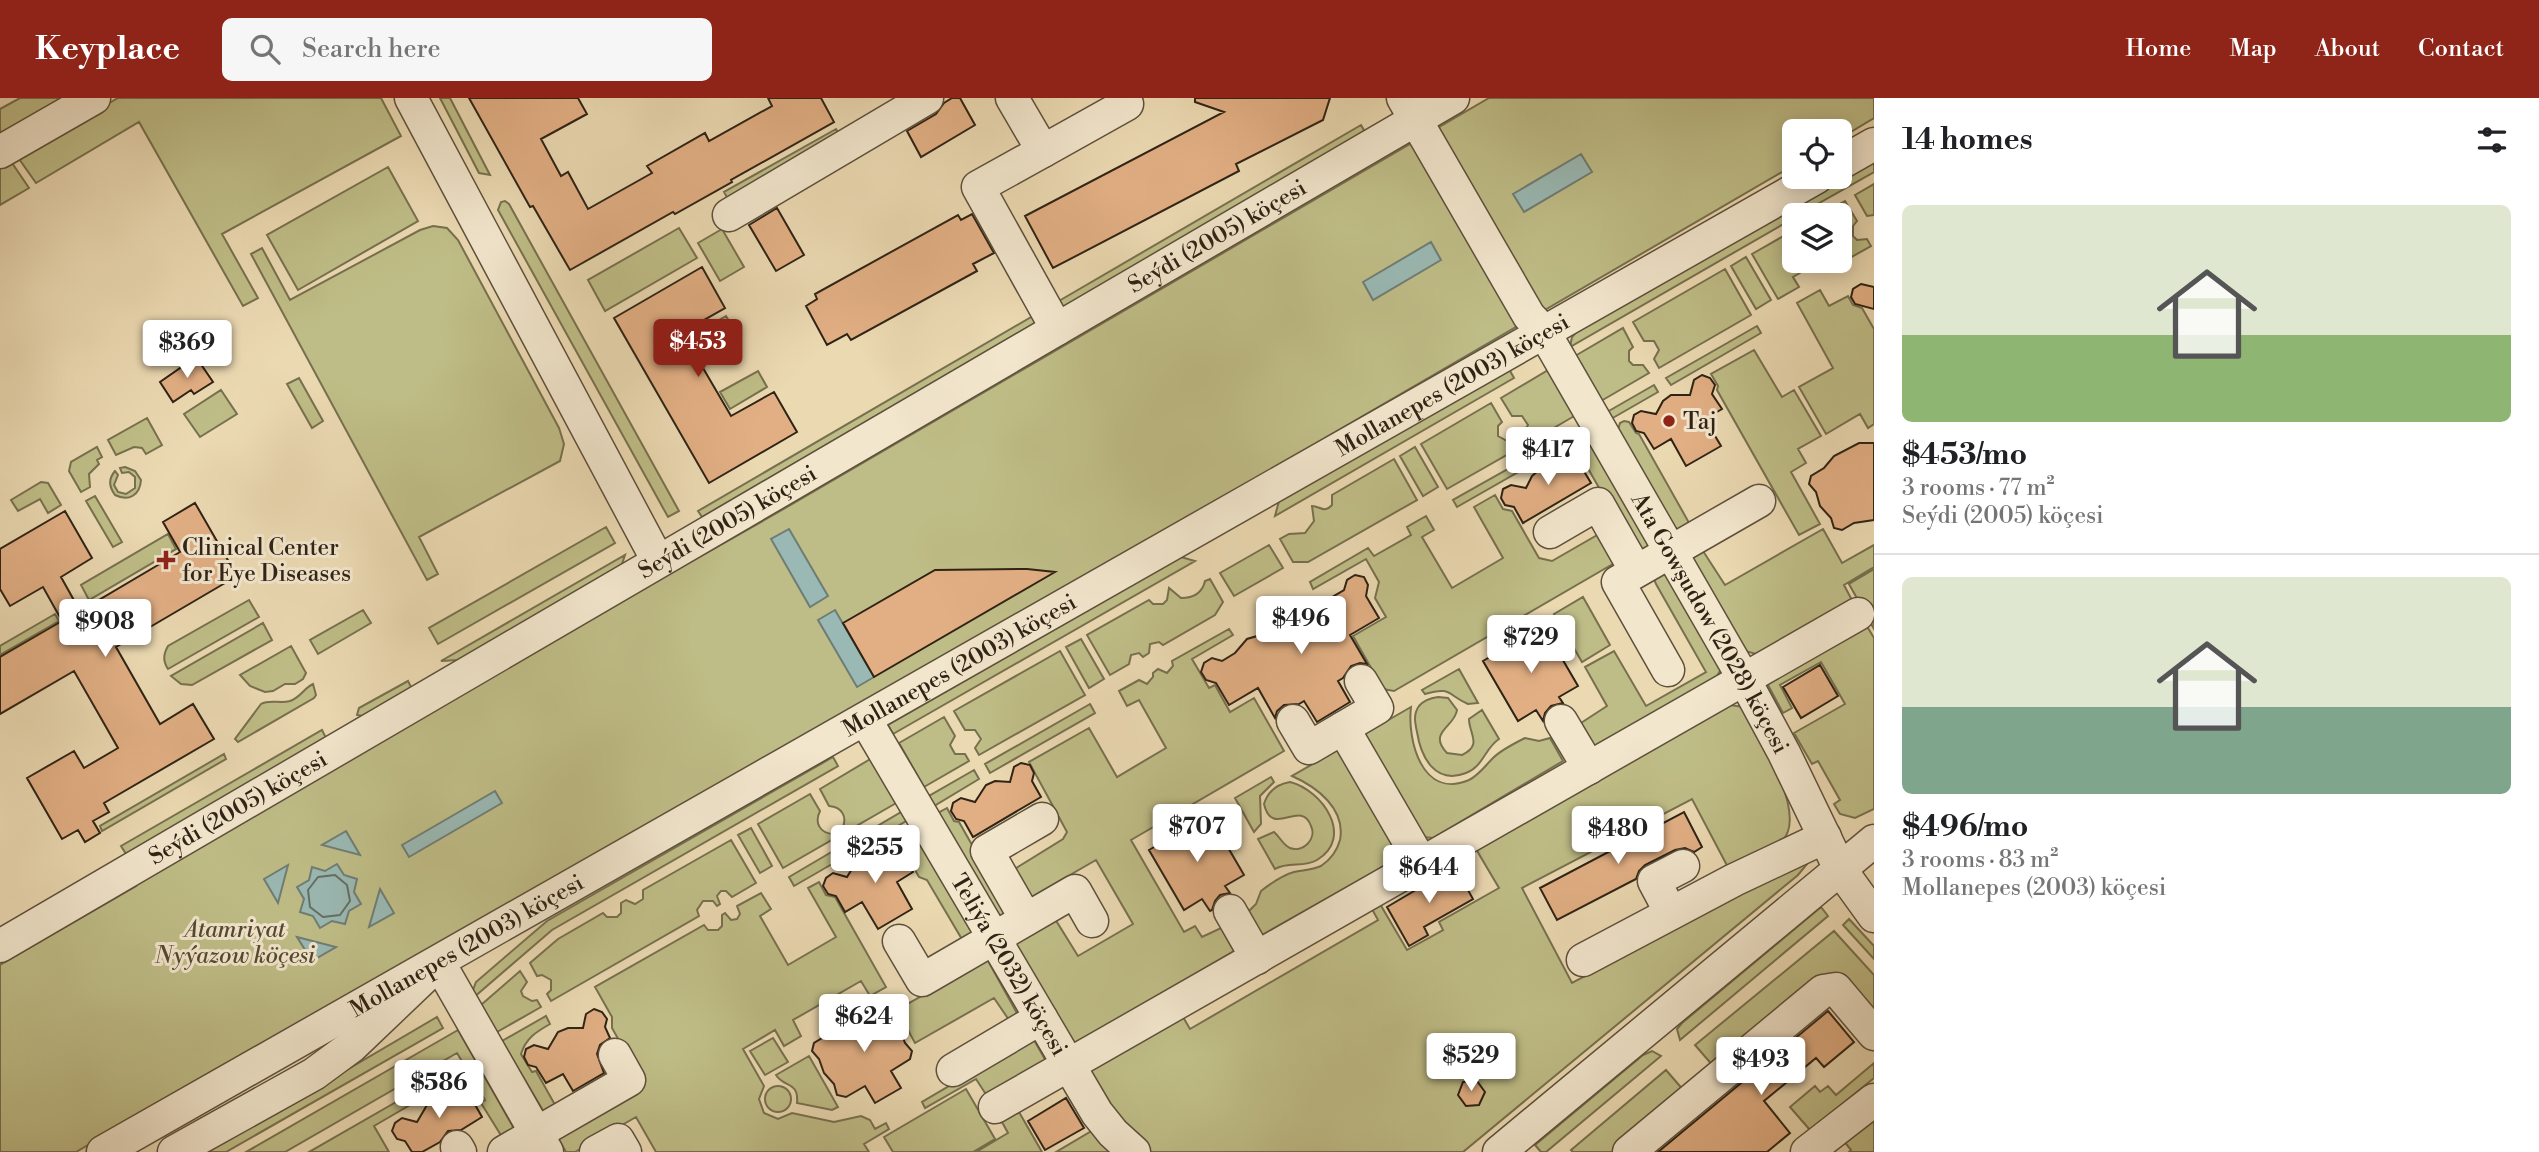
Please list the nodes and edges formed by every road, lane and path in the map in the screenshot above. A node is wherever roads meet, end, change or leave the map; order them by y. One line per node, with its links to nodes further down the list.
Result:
1 (94, 98): 10 (street)
2 (411, 98): 19 (street)
3 (927, 98): 13 (street)
4 (1012, 98): 9 (street)
5 (1124, 98): 9 (street)
6 (1453, 98): 7 (street, Seýdi (2005) köçesi)
7 (1409, 109): 14 (street, Seýdi (2005) köçesi); 15 (street, Ata Gowşudow (2028) köçesi)
8 (1874, 144): 11 (street)
9 (1043, 151): 14 (street)
10 (0, 152)
11 (1852, 157)
12 (1796, 189): 15 (street, Mollanepes (2003) köçesi)
13 (729, 215)
14 (1057, 328): 19 (street, Seýdi (2005) köçesi)
15 (1544, 332): 18 (street, Ata Gowşudow (2028) köçesi); 25 (street, Mollanepes (2003) köçesi)
16 (1759, 501): 18 (street)
17 (1550, 532): 20 (street)
18 (1670, 552): 20 (street); 23 (street, Ata Gowşudow (2028) köçesi)
19 (658, 561): 43 (street, Seýdi (2005) köçesi)
20 (1636, 571): 22 (street)
21 (1858, 614): 23 (street)
22 (1668, 670)
23 (1744, 679): 29 (street); 31 (street, Ata Gowşudow (2028) köçesi)
24 (1361, 681): 28 (street)
25 (865, 719): 41 (street, Teliýa (2032) köçesi); 46 (street, Mollanepes (2003) köçesi)
26 (1293, 721): 28 (street)
27 (1561, 721): 29 (street)
28 (1343, 728): 33 (street)
29 (1589, 768): 33 (street)
30 (1042, 819): 39 (street)
31 (1825, 837): 35 (street, Ata Gowşudow (2028) köçesi); 37 (street)
32 (1874, 841): 35 (street)
33 (1422, 864): 44 (street)
34 (1683, 866): 37 (street)
35 (1840, 869): 38 (street, Ata Gowşudow (2028) köçesi); 61 (street)
36 (1230, 911): 44 (street)
37 (1671, 914): 45 (street)
38 (1874, 916)
39 (1026, 919): 40 (street); 41 (street)
40 (1092, 921)
41 (994, 938): 42 (street); 47 (street, Teliýa (2032) köçesi)
42 (899, 941)
43 (0, 946)
44 (1257, 958): 50 (street)
45 (1583, 960)
46 (439, 963): 54 (street); 55 (street, Mollanepes (2003) köçesi); 56 (street)
47 (1041, 1018): 50 (street, Teliýa (2032) köçesi); 51 (street)
48 (1874, 1034): 62 (street)
49 (615, 1055): 54 (street)
50 (1069, 1065): 53 (street); 60 (street, Teliýa (2032) köçesi)
51 (953, 1070)
52 (1874, 1100): 63 (street)
53 (995, 1107)
54 (541, 1143): 57 (street)
55 (103, 1152)
56 (174, 1152)
57 (504, 1152)
58 (596, 1152): 59 (street)
59 (625, 1152)
60 (1134, 1152)
61 (1499, 1152)
62 (1629, 1152)
63 (1807, 1152)

